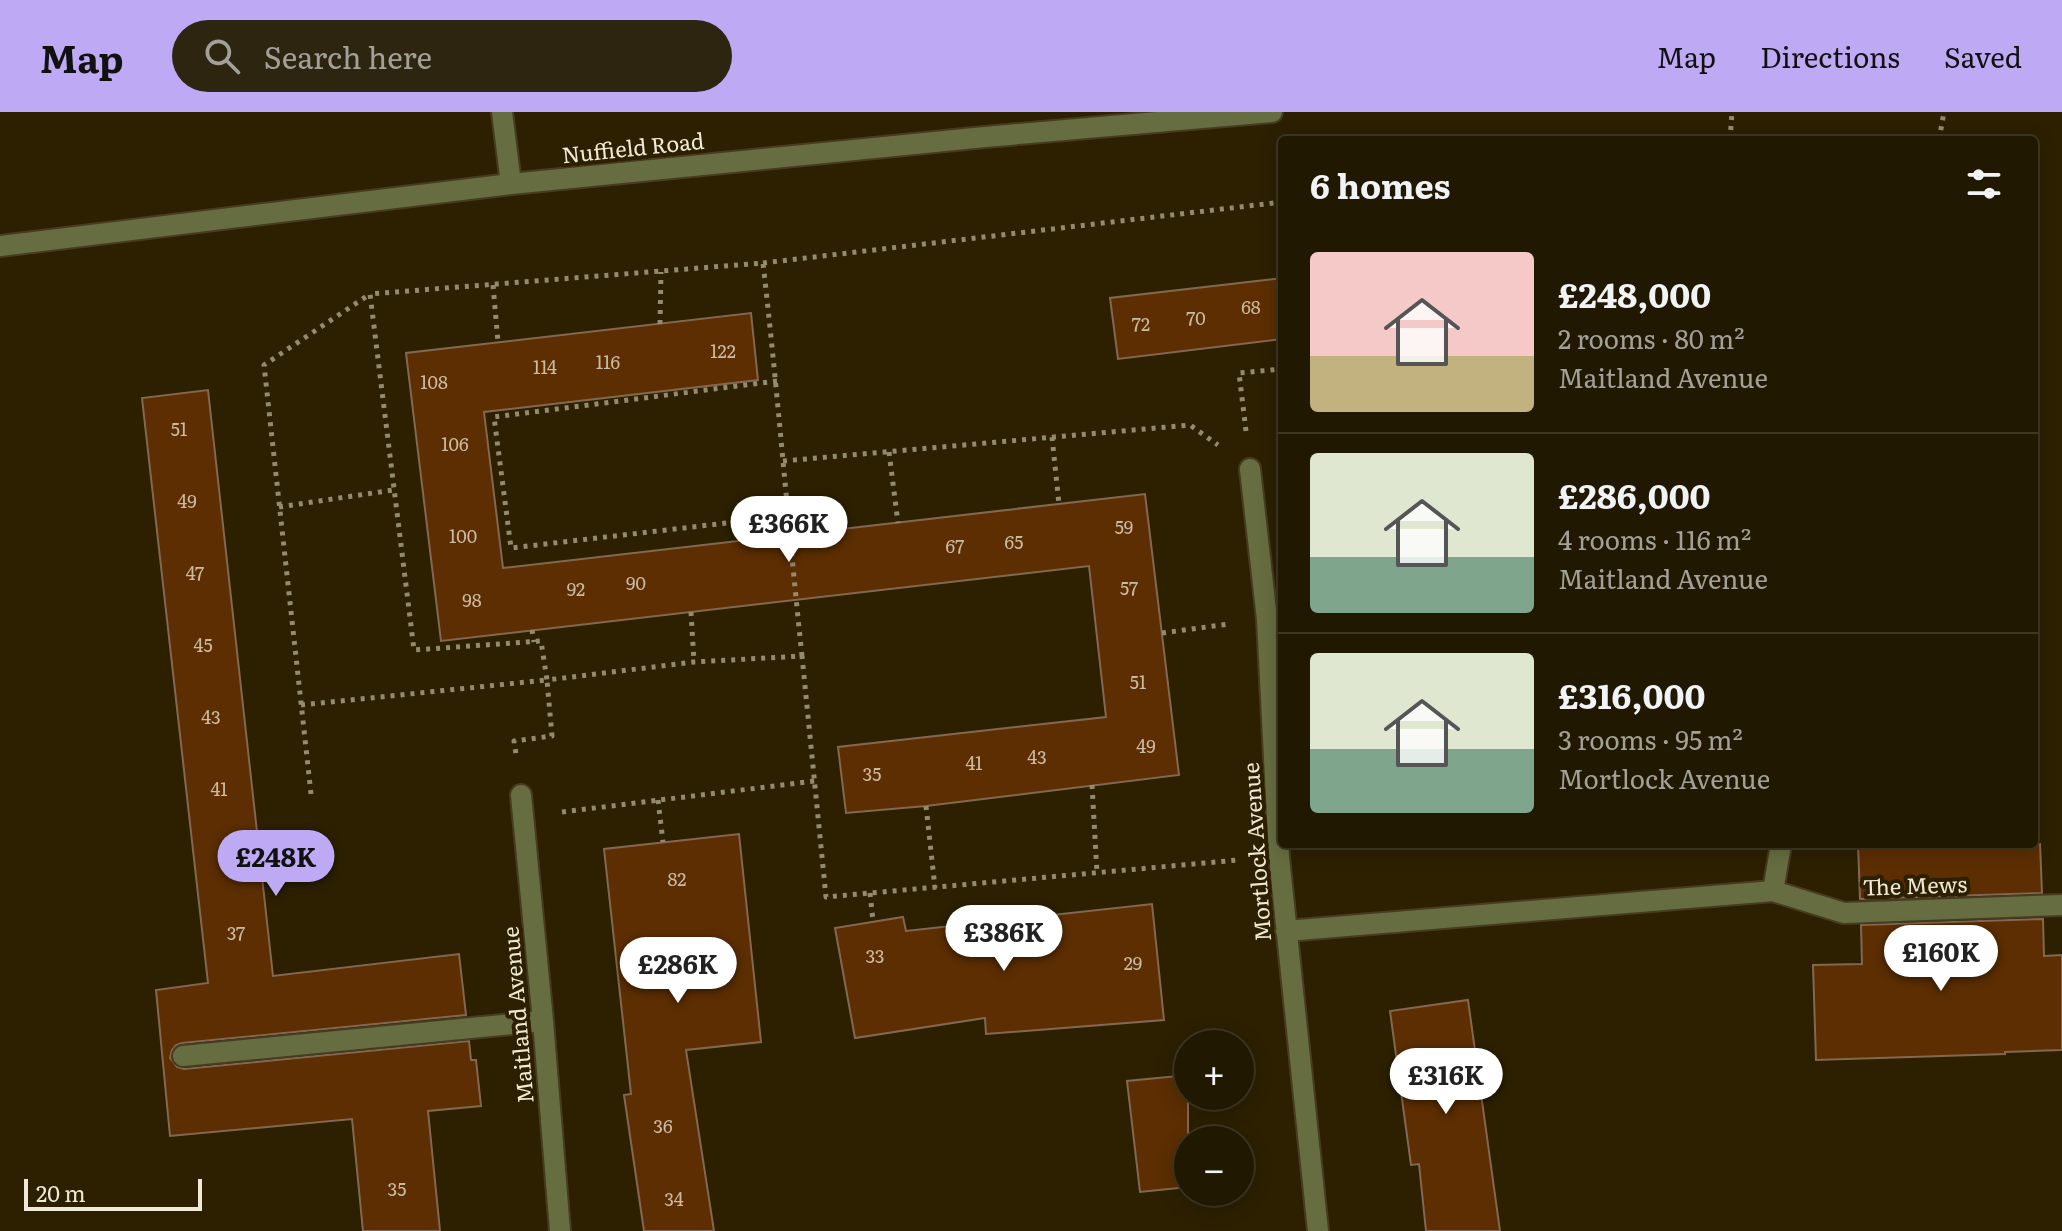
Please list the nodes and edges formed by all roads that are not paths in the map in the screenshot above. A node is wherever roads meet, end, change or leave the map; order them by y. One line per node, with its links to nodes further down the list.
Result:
1 (502, 112): 3 (street)
2 (1272, 112): 3 (street, Nuffield Road)
3 (511, 184): 4 (street, Nuffield Road)
4 (0, 246)
5 (1250, 469): 7 (street, Mortlock Avenue)
6 (521, 795): 13 (street, Maitland Avenue)
7 (1278, 837)
8 (1279, 848): 12 (street, Mortlock Avenue)
9 (1780, 848): 10 (street)
10 (1773, 891): 11 (street, The Mews); 12 (street)
11 (2062, 905)
12 (1286, 931): 16 (street, Mortlock Avenue)
13 (543, 1021): 14 (street); 15 (street, Maitland Avenue)
14 (183, 1056)
15 (560, 1231)
16 (1318, 1231)

